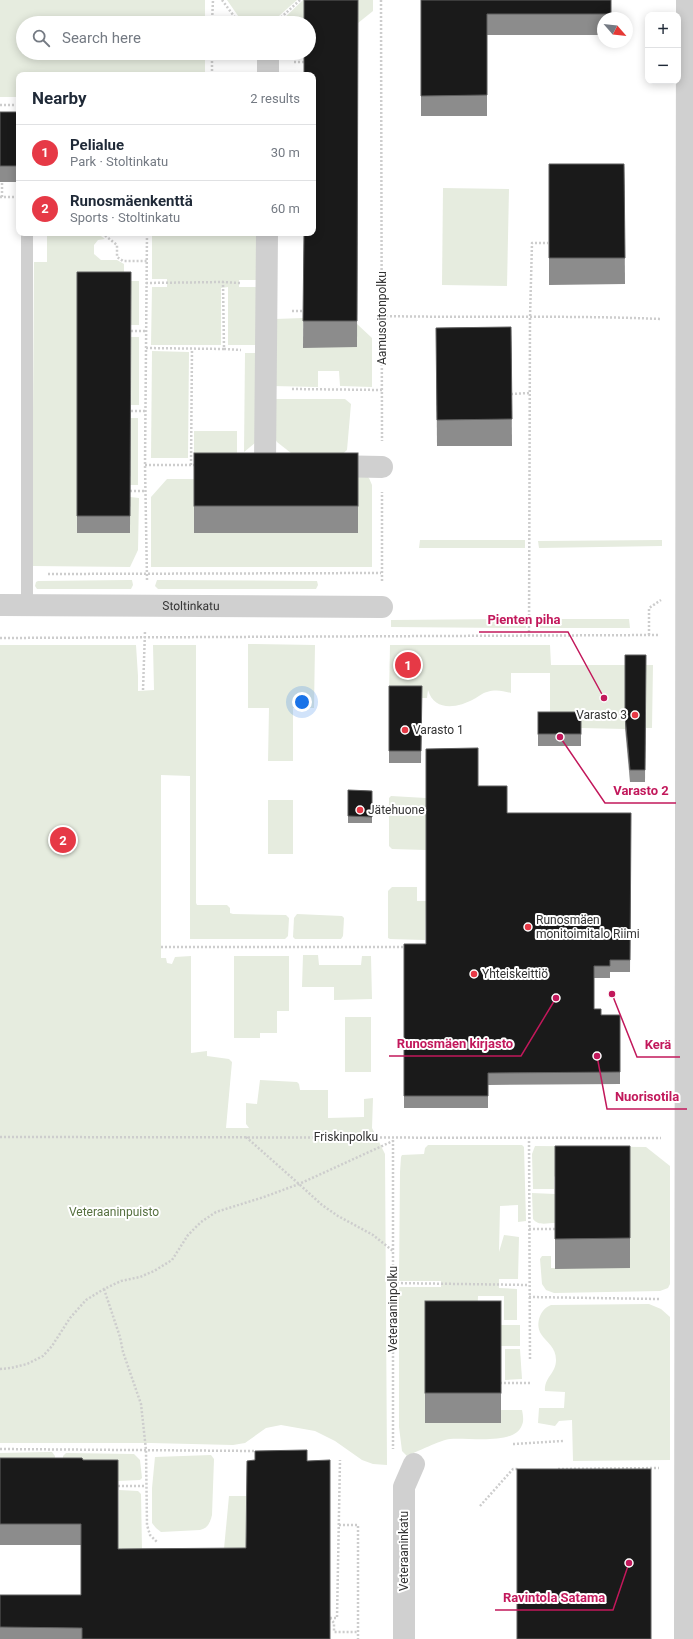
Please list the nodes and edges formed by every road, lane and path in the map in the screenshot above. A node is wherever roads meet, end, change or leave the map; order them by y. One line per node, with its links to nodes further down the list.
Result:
1 (213, 0): 6 (path)
2 (222, 0): 7 (path)
3 (300, 0): 8 (path)
4 (381, 0): 25 (path, Aamusoitonpolku)
5 (686, 0): 27 (street)
6 (212, 16)
7 (234, 16)
8 (283, 16)
9 (212, 60): 10 (path)
10 (212, 72)
11 (0, 105): 12 (path)
12 (16, 105)
13 (2, 182): 14 (path)
14 (1, 197): 15 (path)
15 (16, 197)
16 (27, 236): 45 (lane)
17 (106, 236): 21 (path)
18 (147, 236): 21 (path)
19 (266, 236): 24 (street)
20 (548, 243): 26 (path)
21 (147, 261): 22 (path)
22 (146, 282): 23 (path); 29 (path)
23 (223, 282): 24 (path); 31 (path)
24 (266, 283): 32 (street)
25 (382, 316): 26 (path); 33 (path, Aamusoitonpolku)
26 (530, 318): 27 (path); 34 (path)
27 (686, 320): 54 (street)
28 (131, 331): 29 (path)
29 (146, 331): 30 (path)
30 (146, 348): 31 (path); 37 (path)
31 (192, 349): 39 (path)
32 (266, 389): 33 (path); 41 (street)
33 (382, 390): 41 (path, Aamusoitonpolku)
34 (530, 393): 35 (path); 53 (path)
35 (511, 394)
36 (131, 411): 37 (path)
37 (145, 412): 38 (path)
38 (145, 465): 39 (path); 42 (path)
39 (191, 465): 40 (path)
40 (198, 465)
41 (382, 466): 44 (path, Aamusoitonpolku)
42 (145, 491): 43 (path); 46 (path)
43 (130, 492)
44 (382, 573): 46 (path); 51 (path, Aamusoitonpolku)
45 (26, 574): 46 (path); 49 (lane)
46 (146, 574): 50 (path)
47 (664, 598): 52 (path)
48 (0, 605): 49 (street, Stoltinkatu)
49 (27, 605): 50 (street, Stoltinkatu)
50 (147, 605): 51 (street, Stoltinkatu)
51 (382, 607): 55 (path, Aamusoitonpolku)
52 (649, 635): 53 (path); 54 (path)
53 (530, 636): 55 (path)
54 (686, 636): 64 (street)
55 (383, 637): 57 (path)
56 (0, 638): 57 (path)
57 (144, 639): 58 (path)
58 (144, 690)
59 (407, 947): 60 (path)
60 (161, 948)
61 (0, 1136): 62 (path, Friskinpolku)
62 (245, 1137): 65 (path, Friskinpolku); 66 (path)
63 (529, 1137): 64 (path, Friskinpolku); 65 (path, Friskinpolku); 67 (path)
64 (686, 1138): 74 (street)
65 (393, 1139): 66 (path); 69 (path, Veteraaninpolku)
66 (300, 1184): 69 (path); 72 (path)
67 (529, 1229): 68 (path); 71 (path)
68 (555, 1229)
69 (393, 1252): 70 (path, Veteraaninpolku)
70 (394, 1283): 71 (path); 83 (path, Veteraaninpolku)
71 (529, 1285): 73 (path)
72 (104, 1289): 76 (path); 82 (path)
73 (529, 1297): 74 (path); 75 (path)
74 (685, 1300): 87 (street)
75 (530, 1360)
76 (0, 1369)
77 (500, 1383): 78 (path)
78 (530, 1383)
79 (563, 1441): 80 (path)
80 (513, 1444)
81 (0, 1449): 82 (path)
82 (146, 1450): 84 (path); 91 (path)
83 (393, 1450)
84 (256, 1451)
85 (340, 1460): 93 (path)
86 (414, 1464): 97 (street, Veteraaninkatu)
87 (685, 1468): 89 (path); 98 (street)
88 (521, 1469): 92 (path)
89 (552, 1469)
90 (118, 1486): 91 (path)
91 (146, 1486): 94 (path)
92 (480, 1506)
93 (339, 1525): 95 (path); 95 (path)
94 (158, 1542)
95 (358, 1632): 96 (path)
96 (358, 1639)
97 (404, 1639)
98 (685, 1639)

